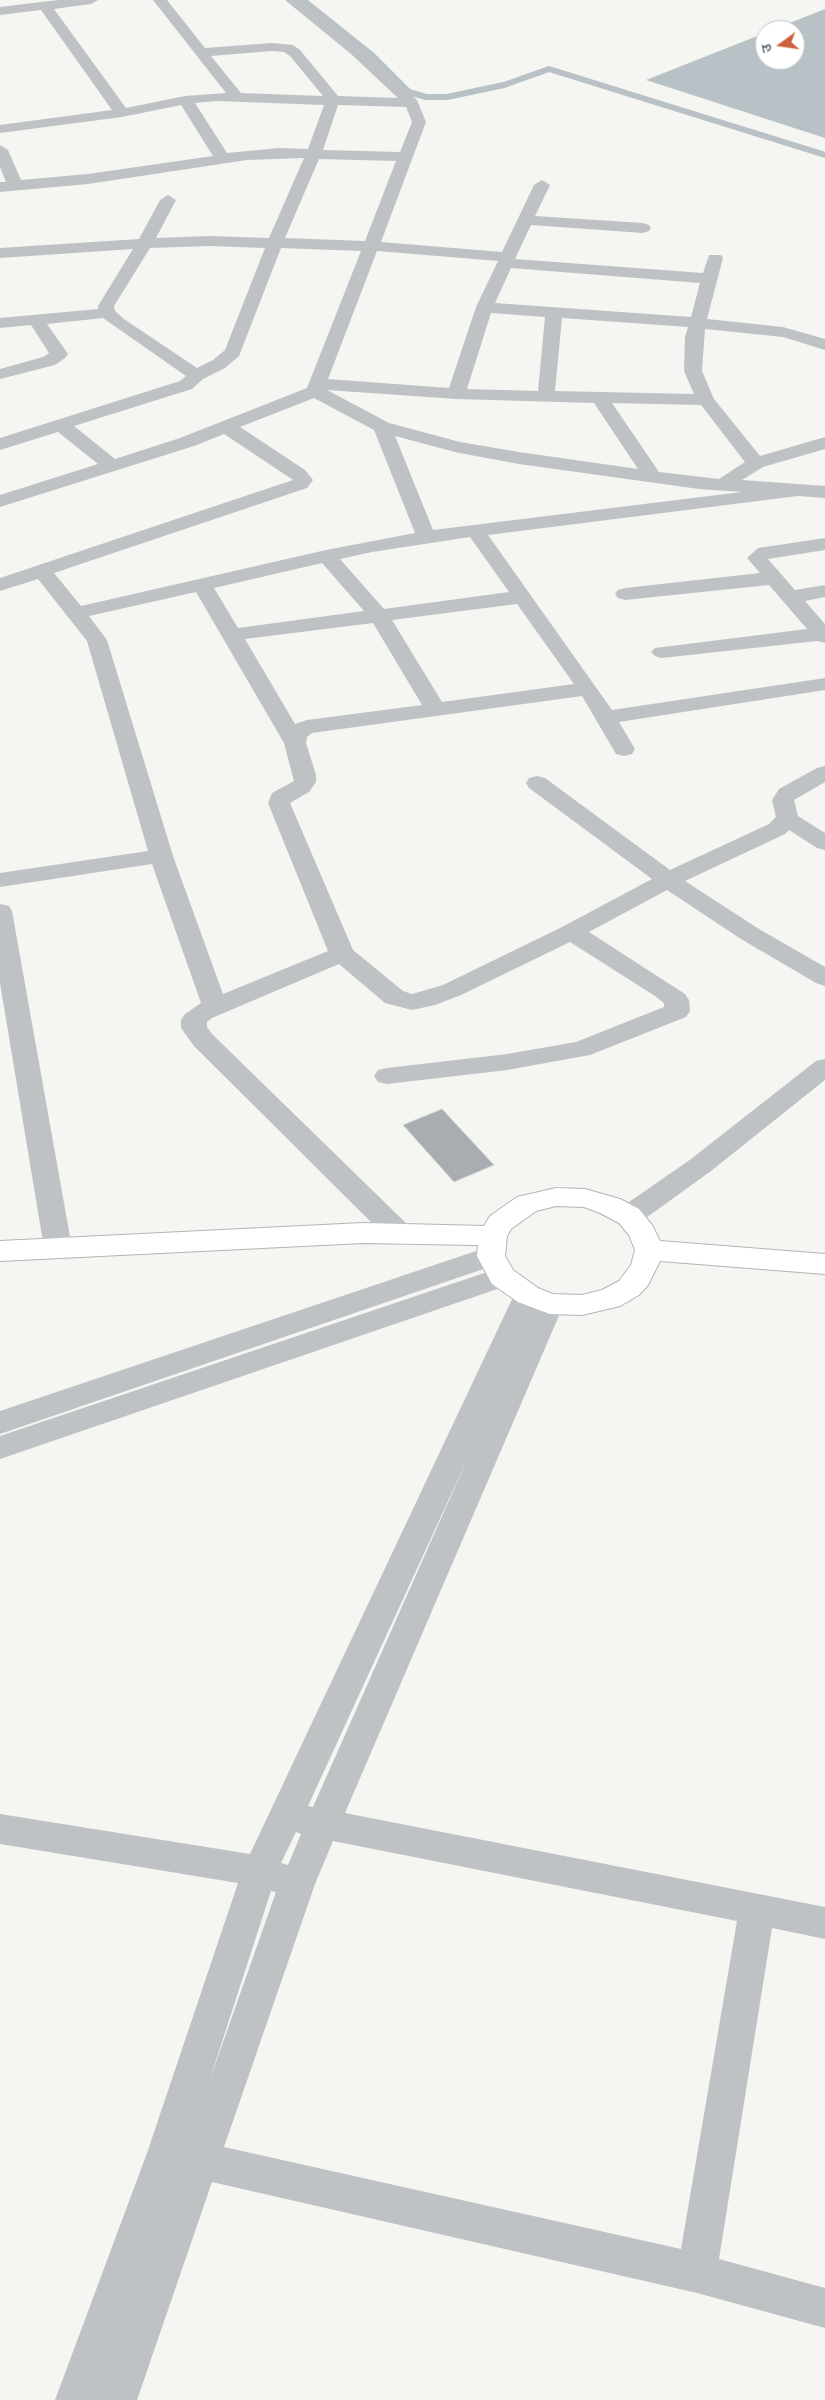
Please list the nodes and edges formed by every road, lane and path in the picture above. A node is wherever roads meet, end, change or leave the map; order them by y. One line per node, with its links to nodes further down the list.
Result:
1 (91, 0): 4 (street)
2 (160, 0): 6 (street)
3 (292, 0): 10 (street)
4 (45, 6): 5 (street); 11 (street)
5 (0, 11)
6 (202, 52): 7 (street); 8 (street)
7 (236, 96): 8 (street); 9 (street)
8 (332, 99): 10 (street); 14 (street)
9 (185, 100): 11 (street); 16 (street)
10 (412, 103): 15 (street)
11 (122, 113): 12 (street)
12 (0, 129)
13 (0, 150): 18 (street)
14 (314, 154): 15 (street); 16 (street); 22 (street)
15 (406, 157): 24 (street)
16 (222, 158): 18 (street)
17 (542, 185): 20 (street)
18 (8, 186)
19 (168, 200): 23 (street)
20 (526, 220): 21 (street); 27 (street)
21 (643, 228)
22 (275, 242): 23 (street); 24 (street); 37 (street)
23 (145, 243): 25 (street); 31 (street)
24 (371, 246): 27 (street); 38 (street)
25 (0, 253)
26 (715, 258): 28 (street)
27 (507, 260): 28 (street); 29 (street)
28 (710, 279): 34 (street)
29 (484, 308): 30 (street); 40 (street)
30 (554, 312): 34 (street); 41 (street)
31 (107, 313): 32 (street); 37 (street)
32 (36, 320): 33 (street); 36 (street)
33 (0, 323)
34 (700, 323): 35 (street); 43 (street)
35 (825, 345)
36 (0, 374)
37 (196, 376): 44 (street)
38 (317, 387): 39 (street); 45 (street); 46 (street)
39 (426, 392): 40 (street); 46 (street)
40 (456, 394): 41 (street)
41 (546, 396): 42 (street)
42 (599, 397): 43 (street); 51 (street)
43 (706, 400): 49 (street)
44 (61, 425): 48 (street); 50 (street)
45 (227, 427): 50 (street); 60 (street)
46 (390, 430): 51 (street); 57 (street)
47 (825, 443): 49 (street)
48 (0, 444)
49 (756, 464): 52 (street)
50 (112, 466): 55 (street)
51 (652, 476): 52 (street)
52 (722, 485): 53 (street)
53 (794, 492): 54 (street); 56 (street)
54 (825, 492)
55 (0, 502)
56 (475, 531): 57 (street); 66 (street)
57 (426, 537): 59 (street)
58 (825, 544): 61 (street)
59 (326, 556): 63 (street); 69 (street)
60 (42, 570): 62 (street); 68 (street)
61 (774, 578): 65 (street); 67 (street)
62 (0, 584)
63 (202, 585): 68 (street); 70 (street)
64 (825, 590): 67 (street)
65 (625, 594)
66 (520, 597): 69 (street); 74 (street)
67 (790, 597): 71 (street)
68 (77, 613): 83 (street)
69 (378, 614): 70 (street); 75 (street)
70 (231, 635): 77 (street)
71 (823, 635): 72 (street)
72 (662, 652)
73 (825, 684): 76 (street)
74 (588, 689): 75 (street); 76 (street)
75 (436, 710): 77 (street)
76 (606, 717): 78 (street)
77 (295, 743): 88 (street)
78 (624, 749)
79 (825, 773): 81 (street)
80 (537, 783): 85 (street)
81 (787, 819): 82 (street); 85 (street)
82 (825, 843)
83 (161, 856): 84 (street); 91 (street)
84 (0, 880)
85 (668, 880): 87 (street); 90 (street)
86 (0, 911): 89 (street)
87 (571, 932): 88 (street); 93 (street)
88 (342, 954): 91 (street)
89 (4, 956): 96 (street)
90 (825, 978)
91 (215, 1007): 95 (street)
92 (825, 1067): 94 (street)
93 (387, 1076)
94 (629, 1216): 97 (main road); 100 (main road)
95 (400, 1234): 96 (main road); 100 (main road)
96 (58, 1248): 98 (main road)
97 (648, 1250): 99 (main road); 100 (main road)
98 (0, 1251)
99 (825, 1264)
100 (513, 1274): 101 (street); 102 (street); 103 (street); 104 (street)
101 (0, 1423)
102 (0, 1448)
103 (285, 1816): 104 (street); 106 (street)
104 (322, 1823): 107 (street); 108 (street)
105 (0, 1829): 106 (street)
106 (260, 1871): 107 (street); 110 (street)
107 (297, 1884): 110 (street)
108 (757, 1909): 109 (street); 111 (street)
109 (825, 1923)
110 (183, 2156): 111 (street); 113 (street); 114 (street)
111 (697, 2273): 112 (street)
112 (825, 2308)
113 (76, 2400)
114 (116, 2400)

